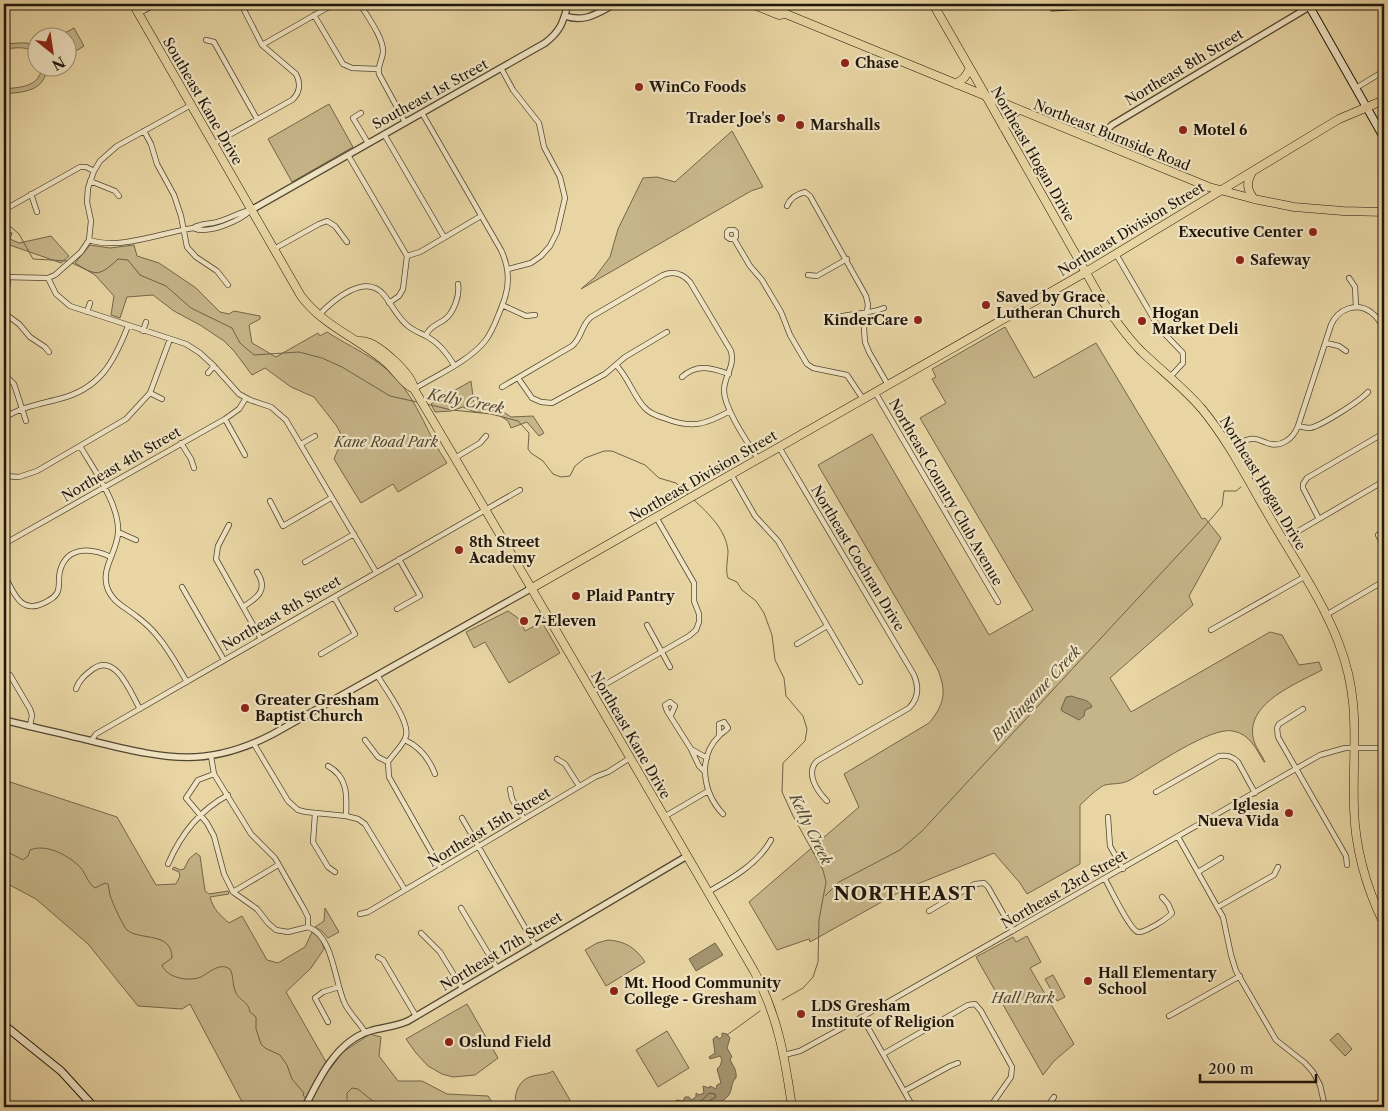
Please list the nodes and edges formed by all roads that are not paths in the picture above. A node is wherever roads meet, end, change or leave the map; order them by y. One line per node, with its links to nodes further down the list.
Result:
1 (133, 4): 13 (main road, Southeast Kane Drive)
2 (156, 4): 13 (street)
3 (334, 4): 15 (street)
4 (360, 4): 21 (street)
5 (568, 4): 16 (street, Southeast 1st Street)
6 (615, 4): 16 (street)
7 (752, 4): 14 (main road, Northeast Burnside Road)
8 (761, 4): 9 (main road)
9 (770, 4): 14 (main road, Northeast Burnside Road)
10 (933, 4): 20 (main road, Northeast Hogan Drive)
11 (244, 5): 18 (street)
12 (1310, 5): 24 (main road); 40 (street, Northeast 8th Street)
13 (139, 13): 27 (main road, Southeast Kane Drive)
14 (786, 14): 23 (main road, Northeast Burnside Road)
15 (314, 15): 18 (street); 21 (street)
16 (565, 16): 19 (street, Southeast 1st Street)
17 (206, 40): 32 (street)
18 (262, 45): 32 (street)
19 (501, 68): 31 (street, Southeast 1st Street); 66 (street)
20 (970, 69): 23 (main road); 25 (main road, Northeast Hogan Drive)
21 (378, 70): 33 (street)
22 (1384, 71): 24 (street)
23 (956, 84): 25 (main road, Northeast Burnside Road)
24 (1356, 88): 28 (main road)
25 (986, 96): 29 (main road, Northeast Burnside Road); 34 (main road, Northeast Hogan Drive)
26 (1384, 100): 28 (main road, Northeast Division Street)
27 (191, 105): 35 (street); 39 (main road, Southeast Kane Drive)
28 (1366, 107): 37 (main road); 43 (main road, Northeast Division Street)
29 (1019, 110): 34 (main road); 40 (main road, Northeast Burnside Road)
30 (361, 113): 38 (street)
31 (422, 113): 33 (street, Southeast 1st Street); 55 (street)
32 (257, 119): 39 (street)
33 (406, 122): 36 (street, Southeast 1st Street)
34 (1004, 128): 67 (main road, Northeast Hogan Drive)
35 (144, 131): 42 (street); 57 (street)
36 (384, 134): 38 (street, Southeast 1st Street); 58 (street)
37 (1384, 138)
38 (368, 143): 41 (street, Southeast 1st Street)
39 (213, 144): 51 (main road, Southeast Kane Drive)
40 (1100, 144): 45 (main road, Northeast Burnside Road)
41 (348, 155): 51 (street, Southeast 1st Street); 64 (street)
42 (94, 171): 44 (street); 46 (street)
43 (1252, 171): 45 (main road, Northeast Division Street); 48 (main road)
44 (90, 181): 47 (street); 60 (street)
45 (1220, 190): 48 (main road, Northeast Burnside Road); 63 (main road, Northeast Division Street)
46 (31, 194): 50 (street); 52 (street)
47 (120, 196)
48 (1254, 200): 53 (main road, Northeast Burnside Road)
49 (787, 206): 65 (street)
50 (4, 210)
51 (251, 210): 57 (street, Southeast 1st Street); 62 (main road, Northeast Kane Drive)
52 (37, 212)
53 (1384, 212)
54 (333, 216): 56 (street)
55 (481, 216): 58 (street); 66 (street)
56 (330, 222): 61 (street); 62 (street)
57 (184, 230): 60 (street, Southeast 1st Street); 73 (street)
58 (444, 237): 64 (street)
59 (734, 239): 112 (street)
60 (88, 240): 70 (street)
61 (347, 242)
62 (274, 249): 82 (main road, Northeast Kane Drive)
63 (1116, 254): 67 (main road, Northeast Division Street); 102 (street)
64 (406, 256): 75 (street)
65 (847, 259): 68 (street); 81 (street)
66 (508, 269): 76 (street)
67 (1086, 272): 102 (main road, Northeast Hogan Drive); 104 (main road, Northeast Division Street)
68 (808, 276)
69 (6, 277): 70 (street); 79 (street)
70 (48, 278): 80 (street)
71 (1349, 278): 77 (street)
72 (458, 284): 90 (street)
73 (228, 285)
74 (90, 303): 80 (street)
75 (389, 303): 82 (street); 90 (street)
76 (502, 306): 83 (street); 95 (street)
77 (1356, 307): 87 (street); 92 (street)
78 (884, 308): 81 (street)
79 (4, 311): 94 (street)
80 (87, 312): 86 (street)
81 (868, 313): 84 (street); 104 (street)
82 (318, 316): 106 (main road, Northeast Kane Drive)
83 (535, 316)
84 (828, 320)
85 (146, 322): 88 (street)
86 (128, 326): 88 (street); 113 (street)
87 (1384, 329)
88 (143, 331): 91 (street)
89 (667, 332): 96 (street)
90 (426, 336): 95 (street)
91 (170, 339): 97 (street); 109 (street)
92 (1326, 342): 93 (street); 118 (street)
93 (1346, 351)
94 (49, 352)
95 (454, 365): 106 (street)
96 (616, 365): 103 (street); 114 (street)
97 (214, 366): 98 (street); 110 (street)
98 (208, 373)
99 (4, 374): 113 (street)
100 (729, 374): 101 (street); 103 (street); 114 (street)
101 (682, 376)
102 (1170, 377): 126 (main road, Northeast Hogan Drive)
103 (518, 378): 105 (street)
104 (888, 385): 107 (main road, Northeast Division Street)
105 (502, 387)
106 (414, 389): 128 (main road, Northeast Kane Drive)
107 (875, 392): 112 (main road, Northeast Division Street); 160 (street, Northeast Country Club Avenue)
108 (1368, 392): 118 (street)
109 (150, 393): 111 (street); 124 (street)
110 (246, 398): 116 (street, Northeast 4th Street); 123 (street)
111 (162, 399)
112 (862, 400): 125 (main road, Northeast Division Street)
113 (22, 409): 115 (street); 117 (street)
114 (730, 411): 129 (street)
115 (4, 418)
116 (225, 419): 122 (street, Northeast 4th Street); 127 (street)
117 (26, 422)
118 (1298, 426): 126 (street)
119 (1384, 433): 140 (street)
120 (315, 436): 123 (street)
121 (486, 436): 128 (street)
122 (181, 442): 130 (street); 134 (street, Northeast 4th Street)
123 (301, 444): 136 (street)
124 (80, 446): 132 (street); 134 (street)
125 (780, 447): 129 (main road, Northeast Division Street); 208 (street, Northeast Cochran Drive)
126 (1230, 449): 146 (main road, Northeast Hogan Drive)
127 (245, 455)
128 (454, 458): 138 (main road, Northeast Kane Drive)
129 (758, 459): 131 (main road, Northeast Division Street)
130 (194, 468)
131 (731, 474): 139 (main road, Northeast Division Street); 165 (street)
132 (4, 476)
133 (1384, 481): 140 (street)
134 (103, 486): 143 (street); 147 (street, Northeast 4th Street)
135 (520, 490): 138 (street, Northeast 8th Street)
136 (331, 498): 137 (street); 144 (street)
137 (270, 501)
138 (485, 509): 150 (street, Northeast 8th Street); 158 (main road, Northeast Kane Drive)
139 (656, 517): 158 (main road, Northeast Division Street); 169 (street)
140 (1320, 519): 146 (street)
141 (229, 525): 161 (street)
142 (1384, 531): 148 (street)
143 (118, 532): 145 (street); 149 (street)
144 (354, 534): 151 (street); 153 (street)
145 (136, 540)
146 (1283, 540): 155 (main road, Northeast Hogan Drive)
147 (4, 544)
148 (1384, 546)
149 (111, 557): 154 (street); 175 (street)
150 (399, 559): 153 (street, Northeast 8th Street); 162 (street)
151 (305, 562)
152 (256, 572): 161 (street)
153 (376, 572): 159 (street, Northeast 8th Street)
154 (4, 575)
155 (1304, 577): 163 (main road, Northeast Hogan Drive); 166 (street)
156 (1384, 581): 163 (street)
157 (182, 587): 171 (street)
158 (532, 588): 174 (street, Northeast Division Street); 178 (main road, Northeast Kane Drive)
159 (334, 596): 167 (street, Northeast 8th Street); 170 (street)
160 (998, 602)
161 (242, 607): 167 (street)
162 (396, 609)
163 (1326, 615): 189 (main road, Northeast Hogan Drive)
164 (647, 625): 169 (street)
165 (827, 626): 168 (street); 176 (street)
166 (1211, 630)
167 (261, 639): 171 (street, Northeast 8th Street)
168 (797, 644)
169 (662, 652): 172 (street); 178 (street)
170 (321, 654)
171 (224, 660): 175 (street, Northeast 8th Street)
172 (670, 667)
173 (4, 675): 183 (street)
174 (377, 675): 186 (street); 188 (street, Northeast Division Street)
175 (187, 682): 179 (street, Northeast 8th Street)
176 (860, 682)
177 (76, 689): 179 (street)
178 (592, 692): 193 (main road, Northeast Kane Drive)
179 (140, 709): 187 (street, Northeast 8th Street)
180 (1302, 709): 198 (street)
181 (671, 715): 191 (street)
182 (4, 720): 183 (street, Northeast Division Street)
183 (30, 726): 187 (street, Northeast Division Street)
184 (719, 734): 194 (street)
185 (364, 740): 196 (street)
186 (404, 740): 196 (street); 201 (street)
187 (91, 741): 192 (street, Northeast Division Street)
188 (254, 744): 192 (street, Northeast Division Street); 210 (street)
189 (1356, 748): 190 (street, Northeast 23rd Street); 198 (street, Northeast 23rd Street); 241 (main road, Northeast Hogan Drive)
190 (1384, 748)
191 (691, 749): 194 (street); 199 (street)
192 (211, 756): 200 (street)
193 (630, 758): 202 (street, Northeast 15th Street); 214 (main road, Northeast Kane Drive)
194 (707, 758): 199 (street)
195 (557, 759): 202 (street)
196 (388, 762): 228 (street)
197 (328, 766): 213 (street)
198 (1297, 769): 206 (street, Northeast 23rd Street); 226 (street)
199 (705, 772): 204 (street)
200 (214, 774): 207 (street); 212 (street)
201 (435, 774)
202 (579, 786): 217 (street, Northeast 15th Street)
203 (510, 789): 217 (street)
204 (708, 791): 211 (street); 214 (street)
205 (1156, 792): 206 (street)
206 (1255, 793): 209 (street, Northeast 23rd Street)
207 (228, 795): 212 (street); 225 (street)
208 (827, 801)
209 (1240, 801): 218 (street); 219 (street, Northeast 23rd Street)
210 (315, 814): 213 (street); 230 (street)
211 (723, 814)
212 (201, 815): 224 (street); 234 (street)
213 (346, 816): 233 (street)
214 (664, 817): 222 (main road, Northeast Kane Drive)
215 (1108, 817): 229 (street)
216 (462, 818): 221 (street)
217 (524, 819): 221 (street, Northeast 15th Street)
218 (1256, 823)
219 (1178, 837): 229 (street, Northeast 23rd Street); 231 (street)
220 (772, 840): 235 (street)
221 (478, 847): 228 (street, Northeast 15th Street); 245 (street)
222 (687, 856): 235 (main road, Northeast Kane Drive); 245 (street, Northeast 17th Street)
223 (1221, 858): 231 (street)
224 (168, 864)
225 (278, 864): 234 (street); 242 (street)
226 (1347, 865)
227 (1278, 867): 237 (street)
228 (441, 869): 233 (street, Northeast 15th Street)
229 (1123, 869): 232 (street, Northeast 23rd Street)
230 (335, 872)
231 (1198, 872): 237 (street)
232 (1105, 879): 236 (street); 243 (street, Northeast 23rd Street)
233 (405, 890): 240 (street, Northeast 15th Street)
234 (233, 892): 242 (street)
235 (708, 892): 258 (main road, Northeast Kane Drive)
236 (1162, 897)
237 (1218, 907): 248 (street)
238 (461, 908): 247 (street)
239 (929, 911): 243 (street)
240 (360, 914)
241 (1384, 924)
242 (308, 927): 249 (street)
243 (1013, 931): 253 (street, Northeast 23rd Street)
244 (421, 933): 250 (street)
245 (535, 945): 247 (street, Northeast 17th Street)
246 (378, 957): 251 (street)
247 (497, 968): 250 (street, Northeast 17th Street)
248 (1240, 976): 252 (street); 268 (street)
249 (339, 987): 254 (street); 256 (street)
250 (462, 988): 251 (street, Northeast 17th Street)
251 (416, 1016): 256 (street, Northeast 17th Street)
252 (1169, 1016)
253 (862, 1017): 257 (street); 258 (street, Northeast 23rd Street)
254 (328, 1022)
255 (5, 1028): 262 (main road)
256 (365, 1032): 263 (street, Northeast 17th Street)
257 (883, 1054): 260 (street); 266 (street)
258 (784, 1055): 264 (main road, Northeast Kane Drive)
259 (958, 1063): 260 (street)
260 (904, 1091): 265 (street)
261 (1054, 1097): 267 (street)
262 (94, 1107)
263 (305, 1107)
264 (792, 1107)
265 (913, 1107)
266 (990, 1107)
267 (1047, 1107)
268 (1325, 1107)

